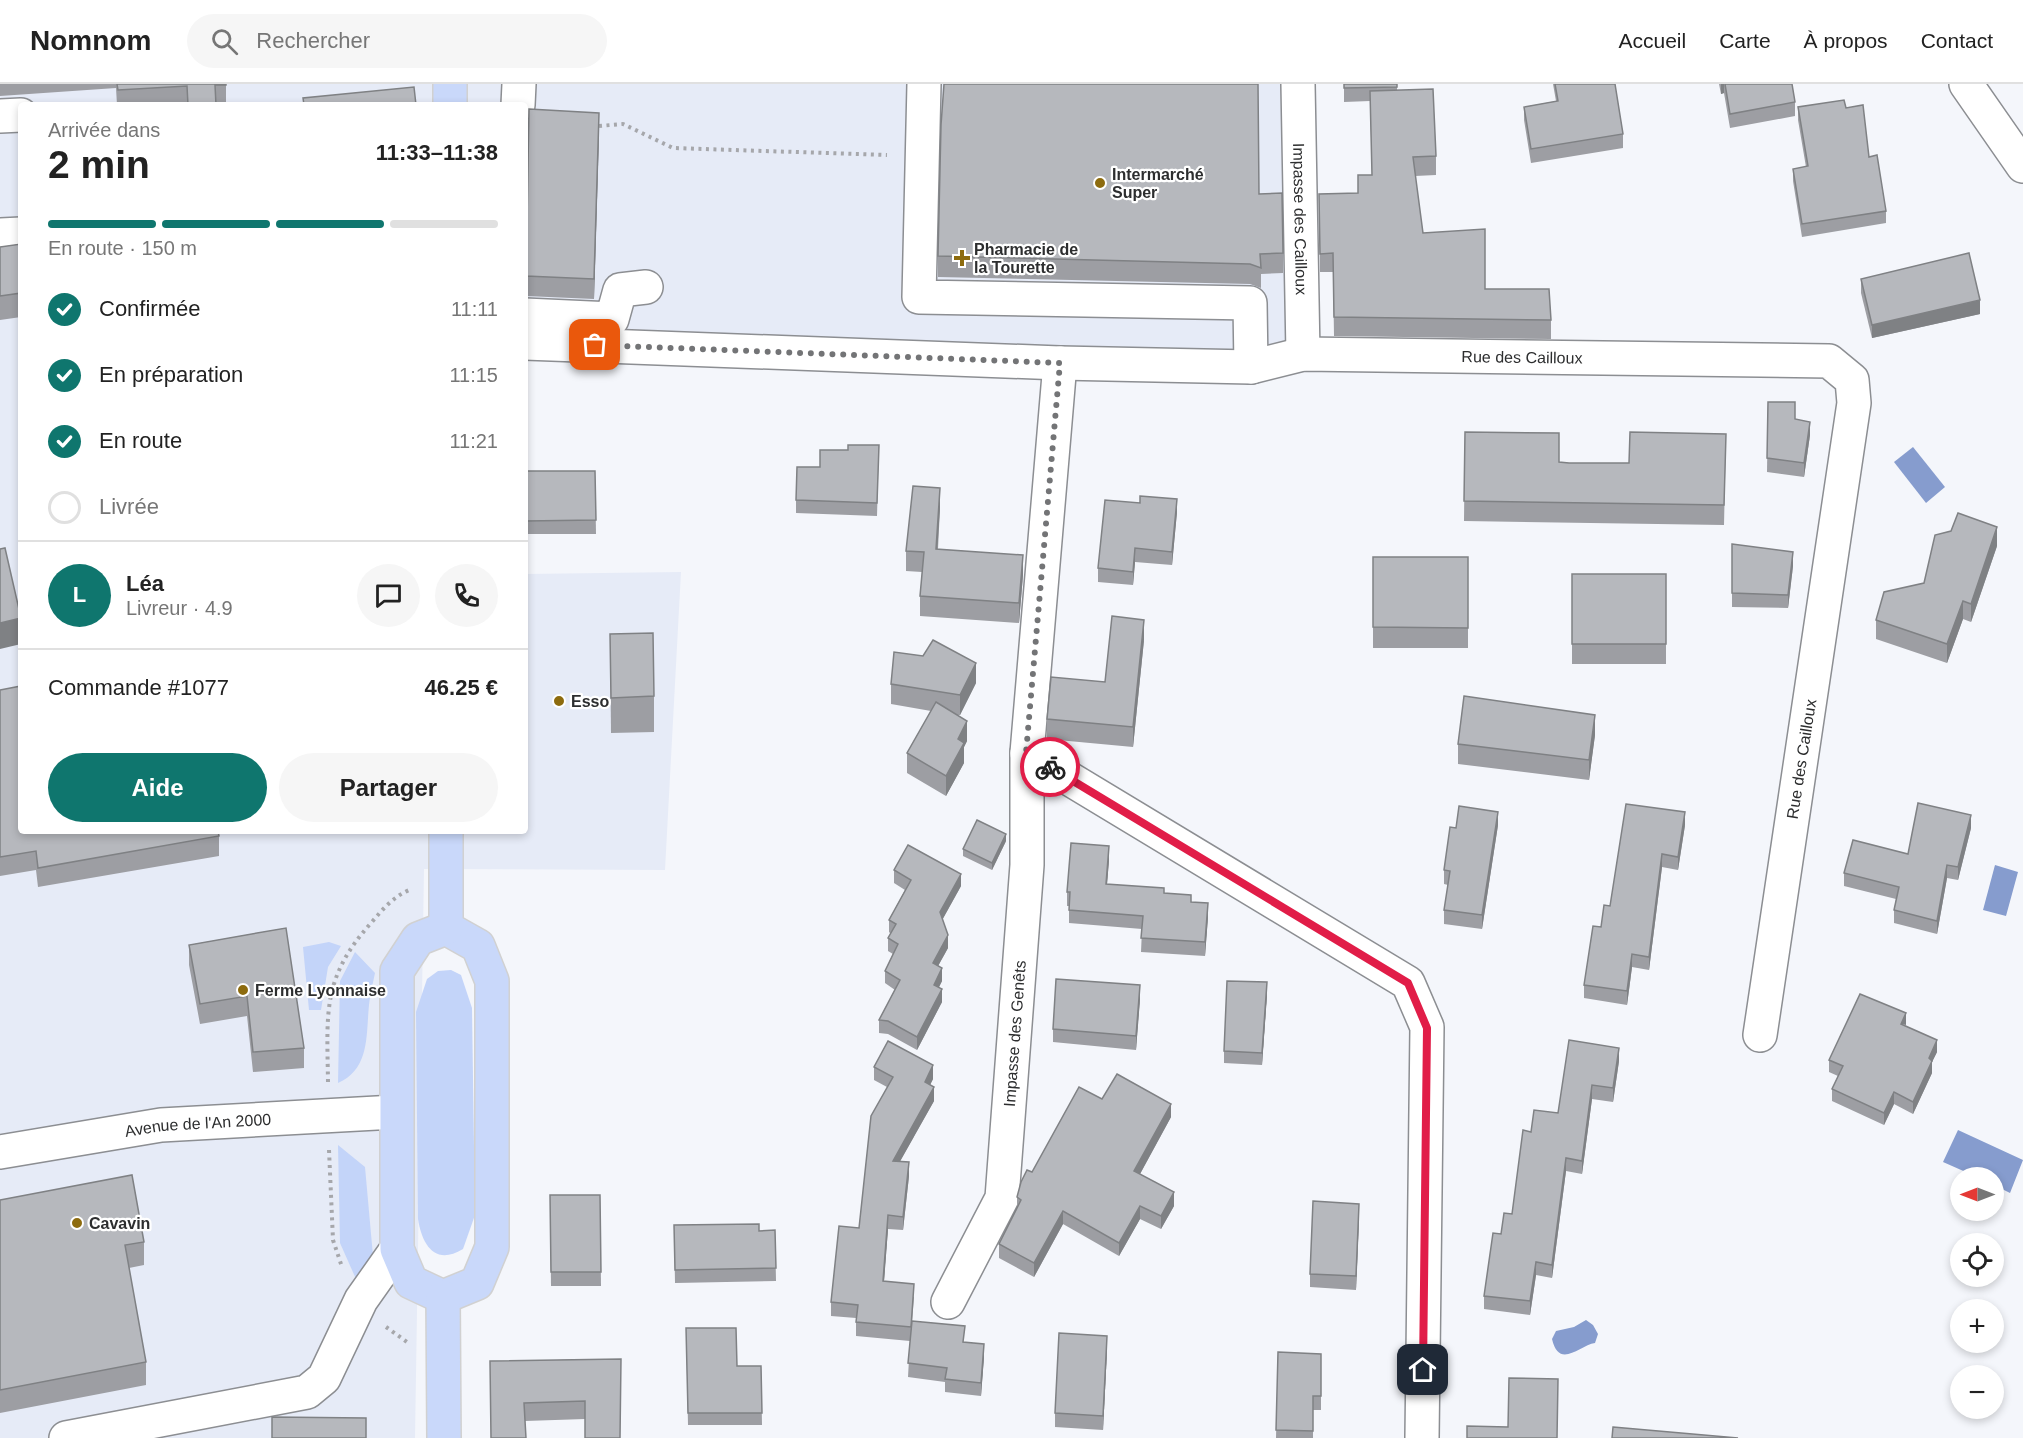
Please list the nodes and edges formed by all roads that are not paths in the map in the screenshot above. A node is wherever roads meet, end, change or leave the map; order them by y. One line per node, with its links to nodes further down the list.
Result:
1 (450, 84): 6 (main road)
2 (519, 84): 7 (street)
3 (924, 84): 18 (street)
4 (1298, 84): 16 (street, Impasse des Cailloux)
5 (1966, 84): 10 (street)
6 (450, 102)
7 (518, 102)
8 (0, 116): 9 (street)
9 (18, 116)
10 (2023, 165)
11 (18, 234): 12 (street)
12 (0, 235)
13 (646, 287): 14 (street)
14 (528, 315)
15 (528, 343): 17 (street, Rue des Cailloux)
16 (1303, 354): 18 (street, Rue des Cailloux); 22 (street, Rue des Cailloux)
17 (1060, 363): 18 (street, Rue des Cailloux); 19 (street, Impasse des Genêts)
18 (1251, 367)
19 (1026, 753): 27 (street, Impasse des Genêts); 31 (street)
20 (446, 834): 21 (main road)
21 (446, 928): 23 (main road); 26 (main road)
22 (1760, 1035)
23 (395, 1112): 24 (street, Avenue de l'An 2000); 25 (main road)
24 (0, 1152)
25 (397, 1249): 26 (main road); 28 (street)
26 (443, 1297): 30 (main road)
27 (948, 1302)
28 (115, 1433): 29 (street)
29 (66, 1438)
30 (444, 1438)
31 (1422, 1438)

